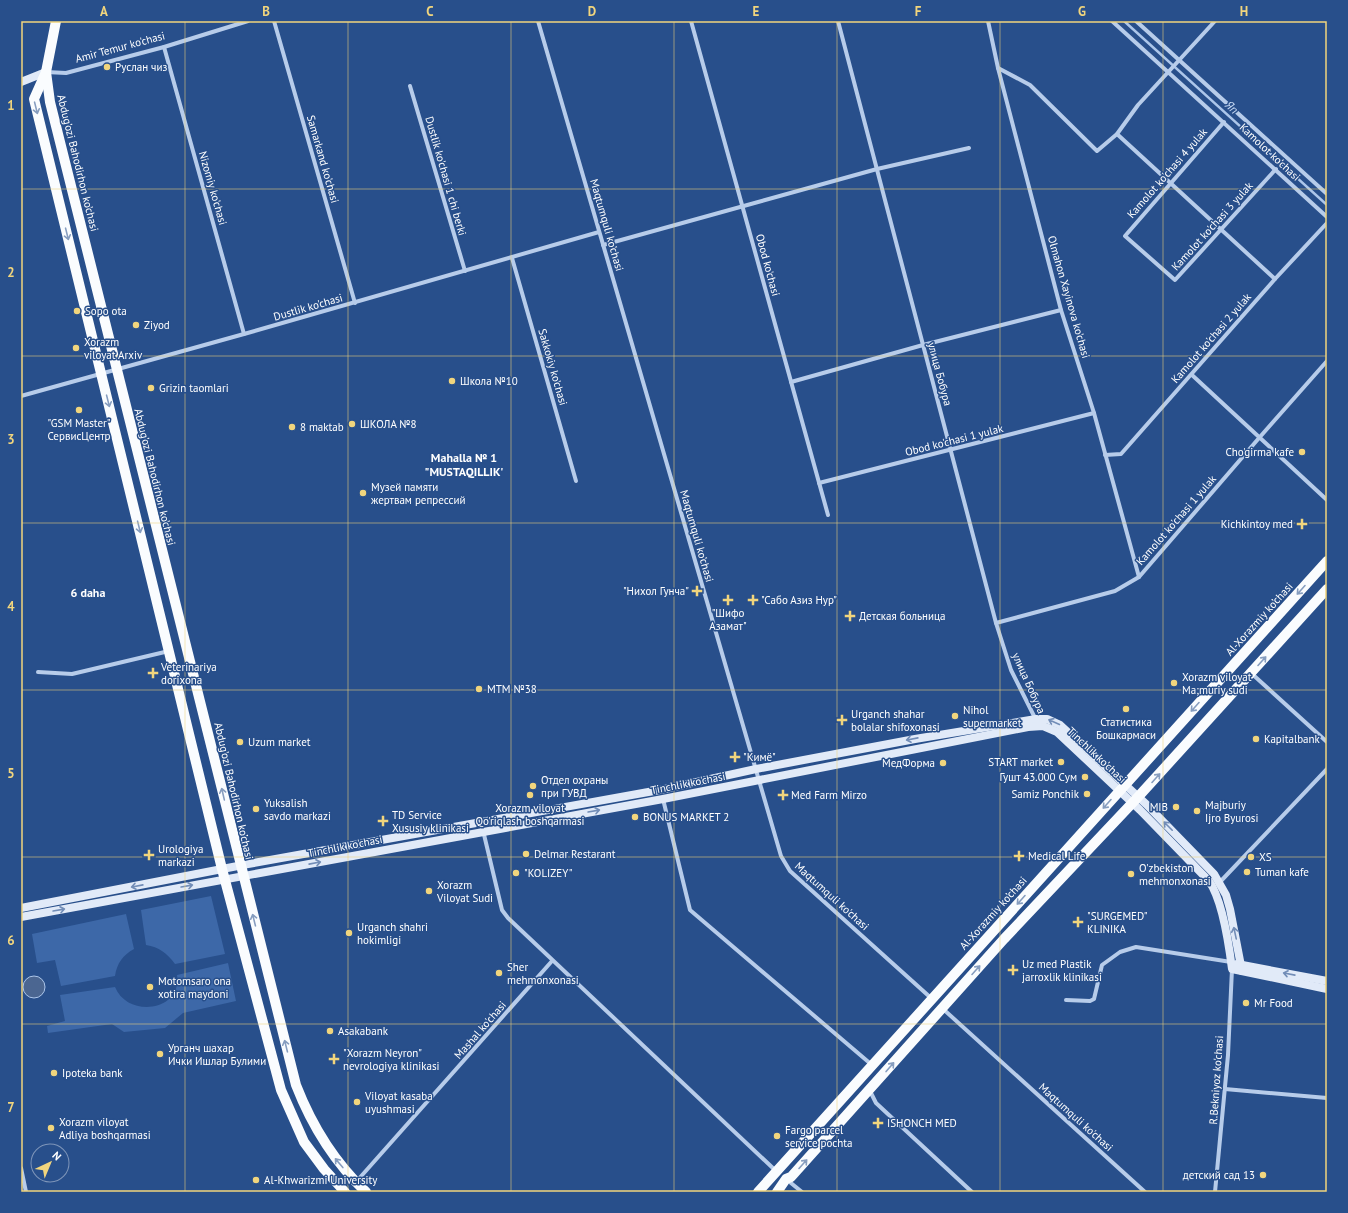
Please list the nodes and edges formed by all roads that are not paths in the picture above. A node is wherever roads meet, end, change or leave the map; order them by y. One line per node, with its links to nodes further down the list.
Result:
1 (56, 21): 14 (main road)
2 (248, 21): 11 (street, Amir Temur ko'chasi)
3 (274, 21): 35 (street, Samarkand ko'chasi)
4 (538, 21): 29 (street, Maqtumquli ko'chasi)
5 (691, 21): 25 (street, Obod ko'chasi)
6 (838, 21): 21 (street, улица Бобура)
7 (988, 21): 13 (street, Olmahon Xayinova ko'chasi)
8 (1112, 21): 15 (street, Kamolot ko'chasi)
9 (1136, 21): 12 (street, Kamolot ko'chasi)
10 (1215, 21): 12 (street)
11 (164, 47): 14 (street, Amir Temur ko'chasi); 37 (street, Nizomiy ko'chasi)
12 (1178, 61): 15 (street); 24 (street, Kamolot ko'chasi)
13 (998, 68): 19 (street); 36 (street, Olmahon Xayinova ko'chasi)
14 (46, 72): 16 (main road, Amir Temur ko'chasi); 40 (main road, Abdug’ozi Bahodirhon ko’chasi); 41 (main road, one-way to 41)
15 (1167, 72): 18 (street, Kamolot ko'chasi); 19 (street)
16 (21, 82)
17 (410, 86): 33 (street, Dustlik ko'chasi 1 chi berki)
18 (1224, 122): 22 (street, Kamolot ko'chasi); 23 (street, Kamolot ko'chasi 4 yulak)
19 (1117, 134): 23 (street)
20 (969, 148): 21 (street)
21 (877, 169): 25 (street); 38 (street, улица Бобура)
22 (1276, 169): 26 (street, Kamolot ko'chasi); 28 (street, Kamolot ko'chasi 3 yulak)
23 (1170, 183): 28 (street); 30 (street, Kamolot ko'chasi 4 yulak)
24 (1327, 194)
25 (742, 207): 31 (street); 43 (street, Obod ko'chasi)
26 (1327, 217)
27 (1327, 223): 34 (street, Kamolot ko'chasi 2 yulak)
28 (1221, 230): 30 (street, Kamolot ko'chasi 3 yulak); 34 (street)
29 (599, 232): 31 (street, Maqtumquli ko'chasi); 32 (street, Dustlik ko'chasi)
30 (1125, 236)
31 (603, 245): 63 (street, Maqtumquli ko'chasi)
32 (512, 258): 33 (street, Dustlik ko'chasi); 49 (street, Sakkokiy ko'chasi)
33 (464, 271): 35 (street, Dustlik ko'chasi)
34 (1275, 279): 42 (street, Kamolot ko'chasi 2 yulak)
35 (355, 302): 37 (street, Dustlik ko'chasi)
36 (1061, 310): 38 (street); 45 (street, Olmahon Xayinova ko'chasi)
37 (244, 334): 40 (street, Dustlik ko'chasi)
38 (923, 345): 43 (street); 47 (street, улица Бобура)
39 (1327, 361): 46 (street, Kamolot ko'chasi 1 yulak)
40 (117, 370): 41 (street, Dustlik ko'chasi); 70 (main road, Abdug’ozi Bahodirhon ko’chasi, one-way to 40)
41 (101, 374): 44 (street, Dustlik ko'chasi); 57 (main road, one-way to 57)
42 (1192, 375): 46 (street); 48 (street, Kamolot ko'chasi 2 yulak)
43 (791, 382): 50 (street, Obod ko'chasi)
44 (21, 396)
45 (1094, 413): 47 (street, Obod ko'chasi 1 yulak); 48 (street, Olmahon Xayinova ko'chasi)
46 (1259, 438): 51 (street); 54 (street, Kamolot ko'chasi 1 yulak)
47 (950, 450): 50 (street, Obod ko'chasi 1 yulak); 56 (street, улица Бобура)
48 (1105, 455): 54 (street, Olmahon Xayinova ko'chasi)
49 (576, 481)
50 (819, 483): 52 (street, Obod ko'chasi)
51 (1327, 500)
52 (828, 515)
53 (1327, 561): 65 (main road, Al-Xorazmiy ko’chasi, one-way to 65)
54 (1139, 576): 56 (street, Kamolot ko'chasi 1 yulak)
55 (1327, 589): 59 (main road, one-way to 55)
56 (996, 623): 60 (street, улица Бобура)
57 (169, 651): 58 (street); 71 (main road)
58 (38, 672)
59 (1251, 673): 61 (street); 67 (main road, one-way to 59)
60 (1036, 722): 63 (main road, Tinchlik ko'chasi, one-way to 63); 64 (main road, Tinchlik ko'chasi); 65 (main road, Tinchlik ko'chasi)
61 (1327, 742)
62 (1327, 768): 72 (street)
63 (756, 769): 64 (street, Maqtumquli ko'chasi); 68 (main road, Tinchlik ko'chasi)
64 (759, 780): 66 (main road, Tinchlik ko'chasi); 80 (street, Maqtumquli ko'chasi)
65 (1122, 787): 67 (main road, Tinchlik ko'chasi); 80 (main road, Al-Xorazmiy ko’chasi, one-way to 80)
66 (663, 799): 69 (main road, Tinchlik ko'chasi, one-way to 66); 83 (street)
67 (1136, 800): 72 (main road, Tinchlik ko'chasi, one-way to 67); 76 (main road, Tinchlik ko'chasi); 82 (main road, one-way to 67)
68 (481, 822): 69 (street); 70 (main road, Tinchlik ko'chasi)
69 (483, 831): 70 (main road, Tinchlik ko'chasi, one-way to 69); 75 (street)
70 (241, 871): 71 (main road, Tinchlik ko'chasi); 90 (main road, Abdug’ozi Bahodirhon ko’chasi, one-way to 70)
71 (223, 874): 73 (main road, Tinchlik ko'chasi, one-way to 73); 74 (main road, Tinchlik ko'chasi, one-way to 71); 92 (main road)
72 (1220, 882): 77 (main road, Tinchlik ko'chasi, one-way to 72)
73 (21, 908)
74 (21, 917)
75 (552, 961): 88 (street); 90 (street, Mashal ko'chasi)
76 (1231, 966): 77 (main road); 81 (street); 84 (street, R.Bekniyoz ko'chasi)
77 (1242, 968): 78 (main road, one-way to 77); 79 (main road)
78 (1327, 981)
79 (1327, 989)
80 (932, 999): 83 (main road, Al-Xorazmiy ko’chasi)
81 (1066, 1000)
82 (942, 1008): 85 (main road, one-way to 82); 98 (street, Maqtumquli ko'chasi)
83 (873, 1065): 88 (main road, Al-Xorazmiy ko’chasi)
84 (1225, 1089): 86 (street); 99 (street, R.Bekniyoz ko'chasi)
85 (869, 1090): 89 (main road, one-way to 85); 97 (street)
86 (1327, 1098)
87 (21, 1168): 91 (street)
88 (776, 1172): 94 (main road, Al-Xorazmiy ko’chasi)
89 (786, 1179): 95 (main road); 96 (street)
90 (356, 1182): 93 (main road, Abdug’ozi Bahodirhon ko’chasi)
91 (26, 1192)
92 (345, 1192)
93 (366, 1192)
94 (758, 1192)
95 (777, 1192)
96 (802, 1192)
97 (972, 1192)
98 (1145, 1192)
99 (1215, 1192)

